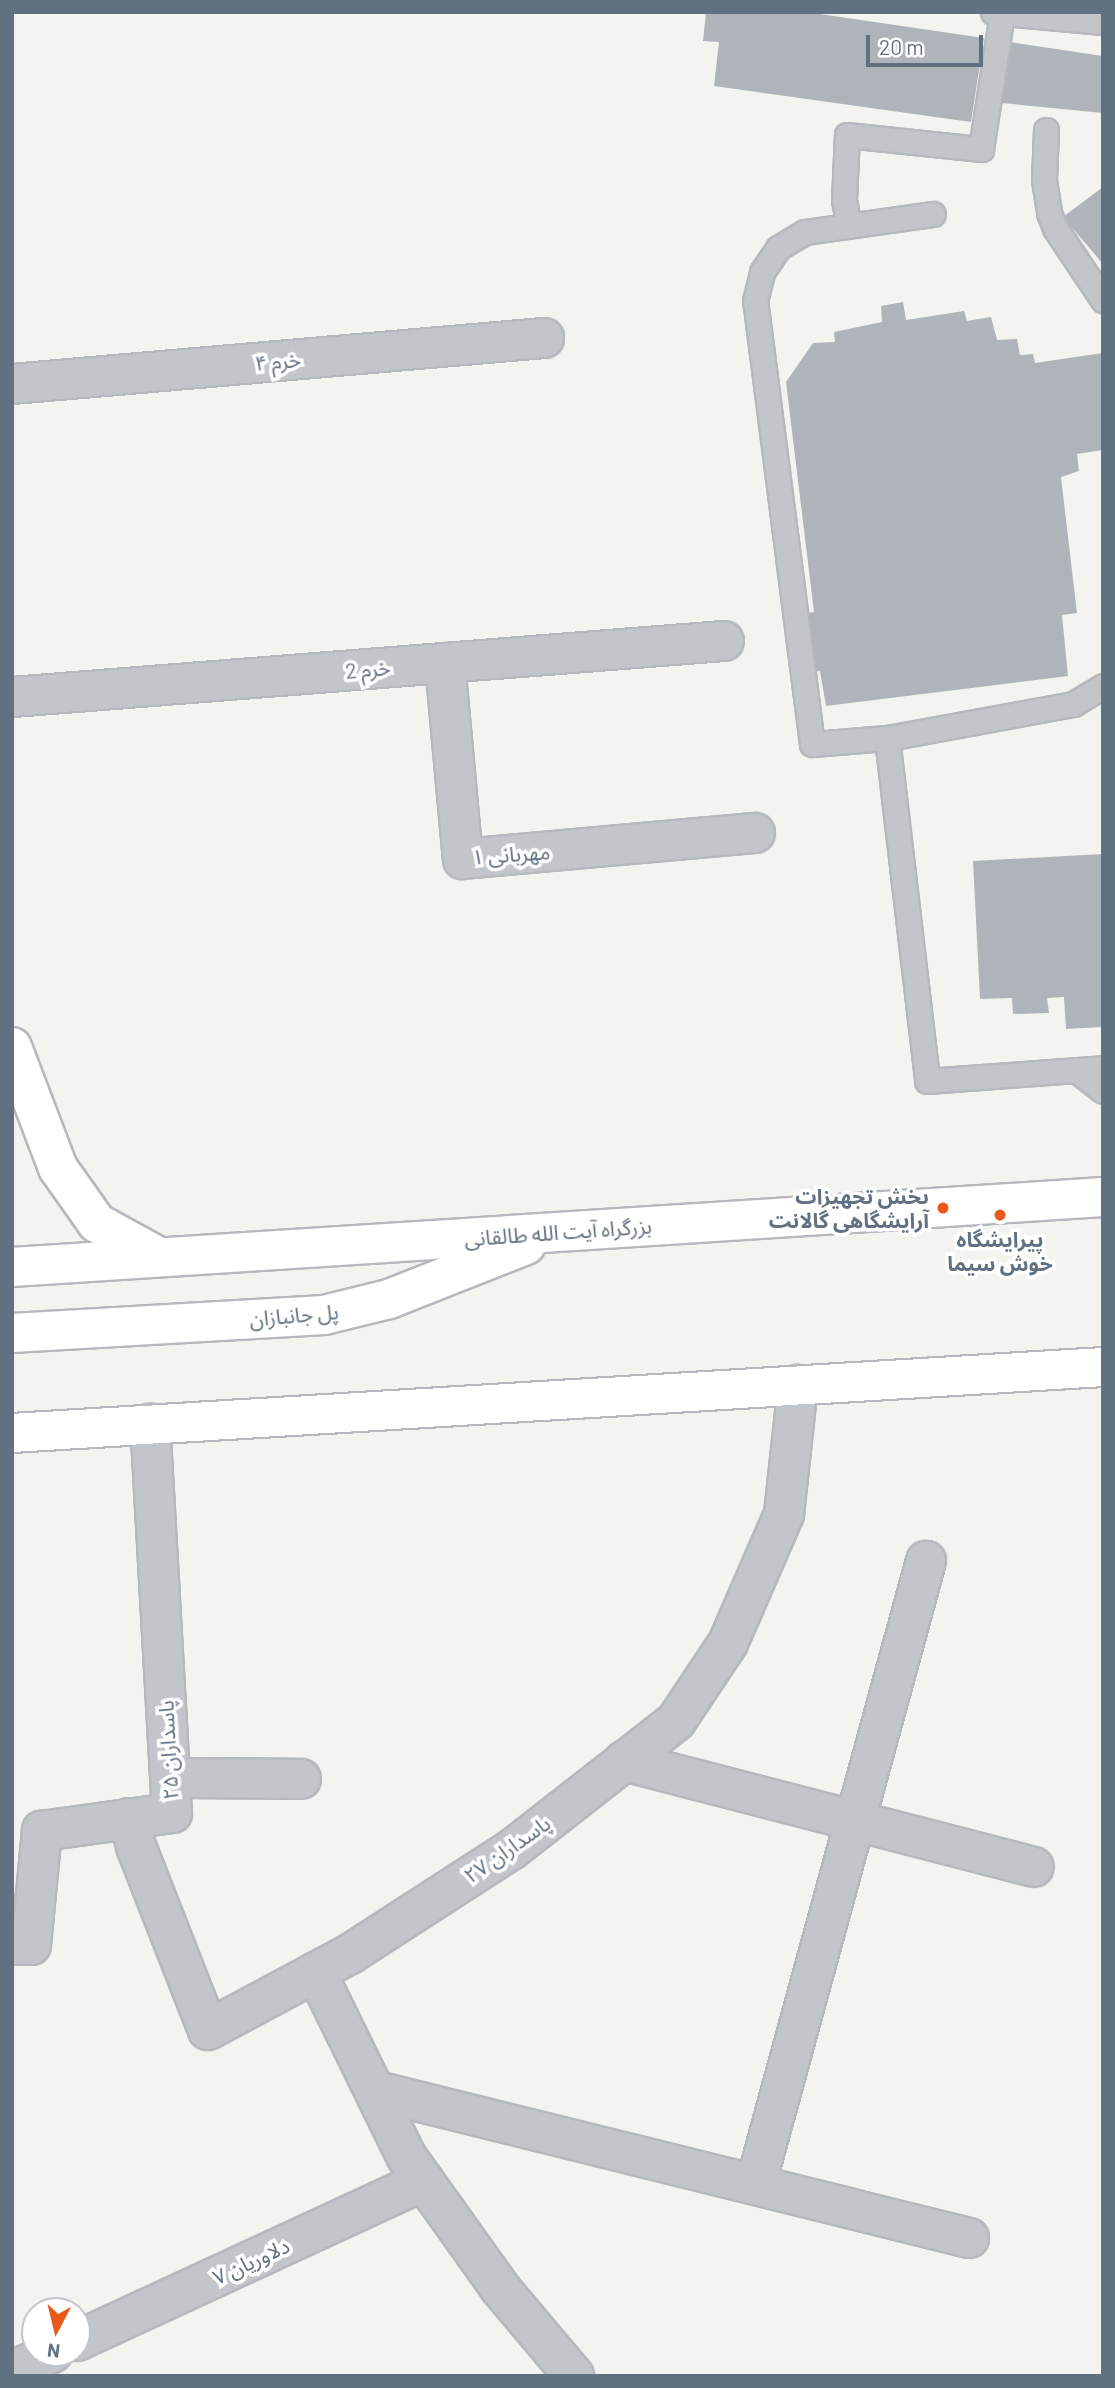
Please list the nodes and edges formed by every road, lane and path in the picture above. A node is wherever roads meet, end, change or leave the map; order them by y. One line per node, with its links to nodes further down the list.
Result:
1 (993, 12): 2 (lane)
2 (1002, 13): 3 (lane); 6 (lane)
3 (1103, 22)
4 (1045, 130): 7 (lane)
5 (933, 214): 6 (lane)
6 (849, 226): 14 (lane)
7 (1103, 300)
8 (544, 338): 9 (street, خرم ۴)
9 (12, 384)
10 (723, 640): 11 (street, خرم 2)
11 (445, 663): 13 (street, خرم 2); 15 (street, مهربانی ۱)
12 (1103, 686): 14 (lane)
13 (12, 697)
14 (887, 738): 18 (lane)
15 (755, 833)
16 (12, 1047): 22 (main road)
17 (1103, 1068): 18 (lane)
18 (1076, 1070): 19 (lane)
19 (1103, 1091)
20 (1103, 1197): 21 (main road, بزرگراه آیت الله طالقانی)
21 (562, 1231): 22 (main road, بزرگراه آیت الله طالقانی); 24 (main road, پل جانبازان)
22 (159, 1257): 23 (main road, بزرگراه آیت الله طالقانی)
23 (12, 1267)
24 (12, 1333)
25 (1103, 1367): 26 (main road)
26 (798, 1385): 27 (main road); 30 (street, پاسداران ۲۷)
27 (150, 1424): 28 (main road); 31 (street, پاسداران ۲۵)
28 (12, 1433)
29 (926, 1561): 34 (street)
30 (624, 1761): 34 (street); 37 (street, پاسداران ۲۷)
31 (170, 1778): 32 (street); 33 (street, پاسداران ۲۵)
32 (301, 1779)
33 (129, 1818): 36 (street, پاسداران ۲۵); 37 (street, پاسداران ۲۷)
34 (855, 1821): 35 (street); 40 (street)
35 (1033, 1867)
36 (12, 1945)
37 (316, 1972): 38 (street)
38 (376, 2091): 39 (street); 40 (street)
39 (425, 2181): 42 (street, دلاوریان ۷); 43 (street)
40 (756, 2183): 41 (street)
41 (969, 2238)
42 (91, 2335)
43 (574, 2376)

